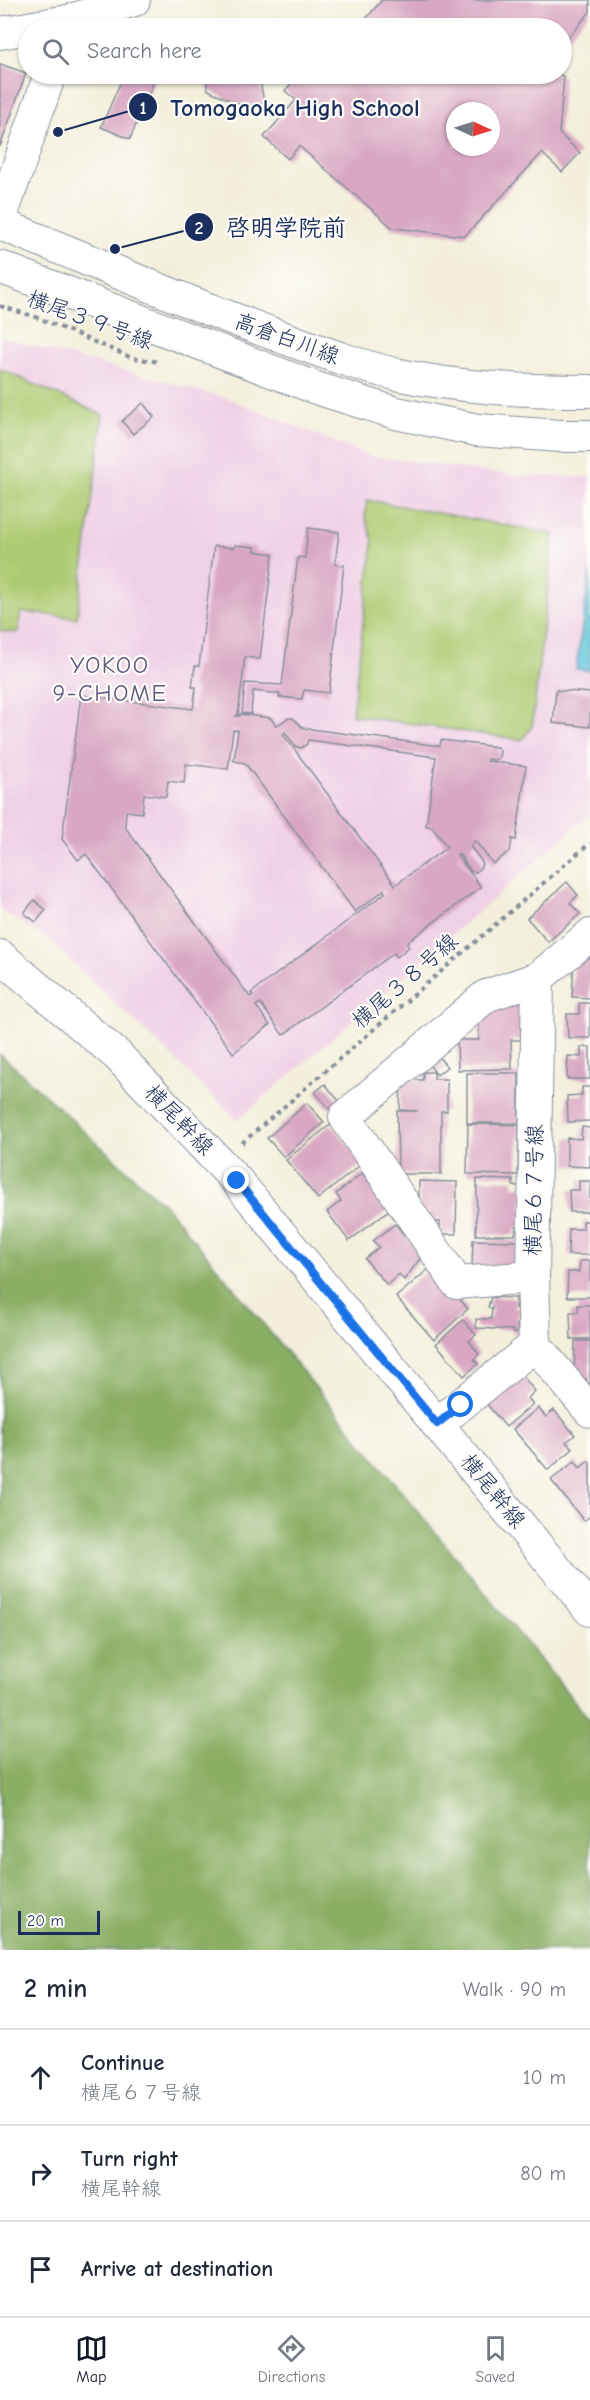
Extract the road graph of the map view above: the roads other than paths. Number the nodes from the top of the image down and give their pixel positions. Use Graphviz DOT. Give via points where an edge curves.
graph roads {
  1 [pos="134,0"];
  2 [pos="85,18"];
  3 [pos="18,31"];
  4 [pos="0,33"];
  5 [pos="47,84"];
  6 [pos="0,222"];
  7 [pos="0,267"];
  8 [pos="590,391"];
  9 [pos="590,435"];
  10 [pos="590,935"];
  11 [pos="0,956"];
  12 [pos="538,978"];
  13 [pos="533,1277"];
  14 [pos="535,1345"];
  15 [pos="590,1411"];
  16 [pos="437,1424"];
  17 [pos="590,1610"];
  1 -- 2 [label="street"];
  3 -- 4 [label="street"];
  5 -- 6 [label="street"];
  6 -- 8 [label="street, 高倉白川線" via="208,310 367,366 473,387"];
  7 -- 9 [label="street, 高倉白川線" via="316,388 396,413 477,430"];
  10 -- 12 [label="street"];
  11 -- 16 [label="street, 横尾幹線" via="117,1056 237,1181"];
  12 -- 13 [label="street, 横尾６７号線"];
  12 -- 13 [label="street" via="486,996 345,1117 457,1282"];
  13 -- 14 [label="street, 横尾６７号線"];
  14 -- 15 [label="street"];
  14 -- 16 [label="street"];
  16 -- 17 [label="street, 横尾幹線"];
}
